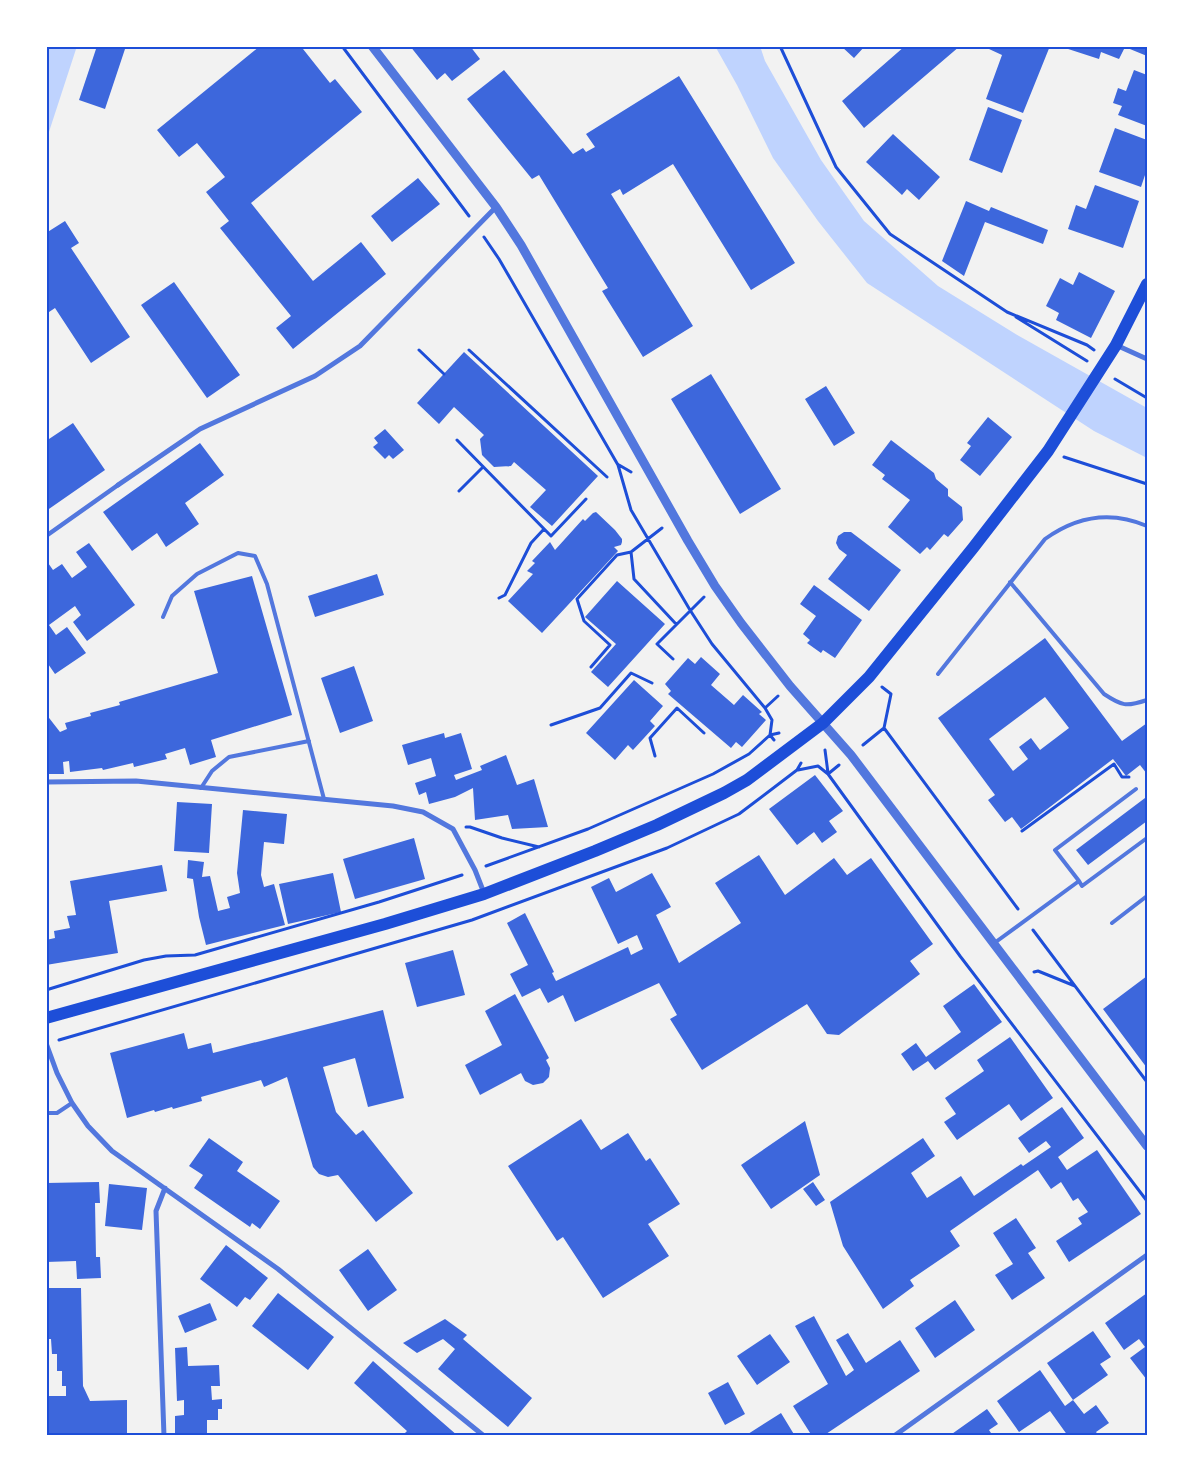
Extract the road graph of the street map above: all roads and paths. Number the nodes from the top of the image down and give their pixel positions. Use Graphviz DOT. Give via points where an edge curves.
graph roads {
  1 [pos="342,46"];
  2 [pos="372,46"];
  3 [pos="780,46"];
  4 [pos="496,207"];
  5 [pos="477,225"];
  6 [pos="1147,284"];
  7 [pos="1007,312"];
  8 [pos="1116,344"];
  9 [pos="419,350"];
  10 [pos="469,350"];
  11 [pos="1107,358"];
  12 [pos="1147,359"];
  13 [pos="1089,363"];
  14 [pos="444,374"];
  15 [pos="1114,378"];
  16 [pos="1147,398"];
  17 [pos="457,440"];
  18 [pos="1048,451"];
  19 [pos="483,466"];
  20 [pos="606,477"];
  21 [pos="1147,484"];
  22 [pos="118,485"];
  23 [pos="459,491"];
  24 [pos="586,499"];
  25 [pos="675,518"];
  26 [pos="1147,526"];
  27 [pos="544,529"];
  28 [pos="46,536"];
  29 [pos="649,538"];
  30 [pos="631,552"];
  31 [pos="1010,582"];
  32 [pos="716,586"];
  33 [pos="500,598"];
  34 [pos="690,610"];
  35 [pos="164,617"];
  36 [pos="676,624"];
  37 [pos="673,659"];
  38 [pos="591,667"];
  39 [pos="938,674"];
  40 [pos="652,683"];
  41 [pos="891,694"];
  42 [pos="1147,700"];
  43 [pos="823,723"];
  44 [pos="551,725"];
  45 [pos="704,733"];
  46 [pos="308,741"];
  47 [pos="655,756"];
  48 [pos="797,770"];
  49 [pos="1133,777"];
  50 [pos="46,782"];
  51 [pos="201,788"];
  52 [pos="1136,789"];
  53 [pos="324,799"];
  54 [pos="453,829"];
  55 [pos="1022,831"];
  56 [pos="1147,838"];
  57 [pos="540,847"];
  58 [pos="475,870"];
  59 [pos="1079,881"];
  60 [pos="484,894"];
  61 [pos="1147,896"];
  62 [pos="1026,920"];
  63 [pos="1112,923"];
  64 [pos="993,944"];
  65 [pos="1016,974"];
  66 [pos="1075,986"];
  67 [pos="46,990"];
  68 [pos="46,1018"];
  69 [pos="46,1043"];
  70 [pos="1147,1082"];
  71 [pos="72,1103"];
  72 [pos="46,1113"];
  73 [pos="1147,1146"];
  74 [pos="165,1188"];
  75 [pos="1147,1201"];
  76 [pos="1147,1255"];
  77 [pos="164,1436"];
  78 [pos="484,1436"];
  79 [pos="894,1436"];
  1 -- 5 [label="path"];
  2 -- 4 [label="street"];
  3 -- 7 [label="path" via="836,167 890,234"];
  4 -- 5 [label="street"];
  4 -- 25 [label="street" via="521,245"];
  5 -- 22 [label="street" via="360,346 314,376 200,429"];
  5 -- 29 [label="path" via="618,465 631,510"];
  6 -- 8 [label="main road"];
  7 -- 11 [label="path" via="1087,345"];
  7 -- 13 [label="path"];
  8 -- 11 [label="main road"];
  8 -- 12 [label="street"];
  9 -- 14 [label="path"];
  10 -- 20 [label="path"];
  11 -- 18 [label="main road"];
  15 -- 16 [label="path"];
  17 -- 19 [label="path"];
  18 -- 21 [label="path"];
  18 -- 43 [label="main road" via="869,677"];
  19 -- 23 [label="path"];
  19 -- 27 [label="path"];
  22 -- 28 [label="street"];
  24 -- 27 [label="path" via="551,536"];
  25 -- 29 [label="path"];
  25 -- 32 [label="street"];
  26 -- 31 [label="lane" via="1112,516 1060,528 1045,539"];
  27 -- 33 [label="path" via="531,543 505,595"];
  29 -- 30 [label="path"];
  29 -- 34 [label="path"];
  30 -- 36 [label="path" via="634,579"];
  30 -- 38 [label="path" via="616,555 577,599 584,621 610,645"];
  31 -- 39 [label="lane"];
  31 -- 42 [label="lane" via="1104,694 1118,703 1132,706"];
  32 -- 34 [label="path"];
  32 -- 43 [label="street" via="790,686"];
  34 -- 36 [label="path"];
  34 -- 57 [label="path" via="712,644 765,708 772,720 770,735 749,754 714,774"];
  35 -- 46 [label="lane" via="172,596 197,574 238,553 255,556 267,584"];
  36 -- 37 [label="path" via="657,644"];
  40 -- 44 [label="path" via="631,673 600,708"];
  41 -- 62 [label="path" via="884,728"];
  43 -- 60 [label="main road" via="747,780 724,793 634,835"];
  43 -- 64 [label="street" via="857,763"];
  45 -- 47 [label="path" via="677,708 650,738"];
  46 -- 51 [label="lane" via="229,757 212,771"];
  46 -- 53 [label="lane"];
  48 -- 75 [label="path" via="818,766 828,774 960,956"];
  49 -- 55 [label="path" via="1122,777 1114,764"];
  50 -- 51 [label="street" via="136,781"];
  51 -- 53 [label="street"];
  52 -- 59 [label="lane" via="1055,850"];
  53 -- 54 [label="street" via="423,812"];
  54 -- 57 [label="path" via="470,826"];
  54 -- 58 [label="street"];
  56 -- 59 [label="lane" via="1082,886"];
  57 -- 58 [label="path"];
  58 -- 60 [label="street"];
  58 -- 67 [label="path" via="379,902 195,955 144,960"];
  59 -- 62 [label="lane"];
  60 -- 68 [label="main road"];
  61 -- 63 [label="lane"];
  62 -- 64 [label="lane"];
  62 -- 66 [label="path"];
  64 -- 65 [label="street"];
  65 -- 66 [label="path" via="1038,971"];
  65 -- 73 [label="street"];
  66 -- 70 [label="path"];
  69 -- 71 [label="street" via="56,1073"];
  71 -- 72 [label="lane" via="57,1113"];
  71 -- 74 [label="street" via="112,1151"];
  74 -- 77 [label="street" via="156,1211"];
  74 -- 78 [label="street" via="278,1269"];
  76 -- 79 [label="street"];
}
